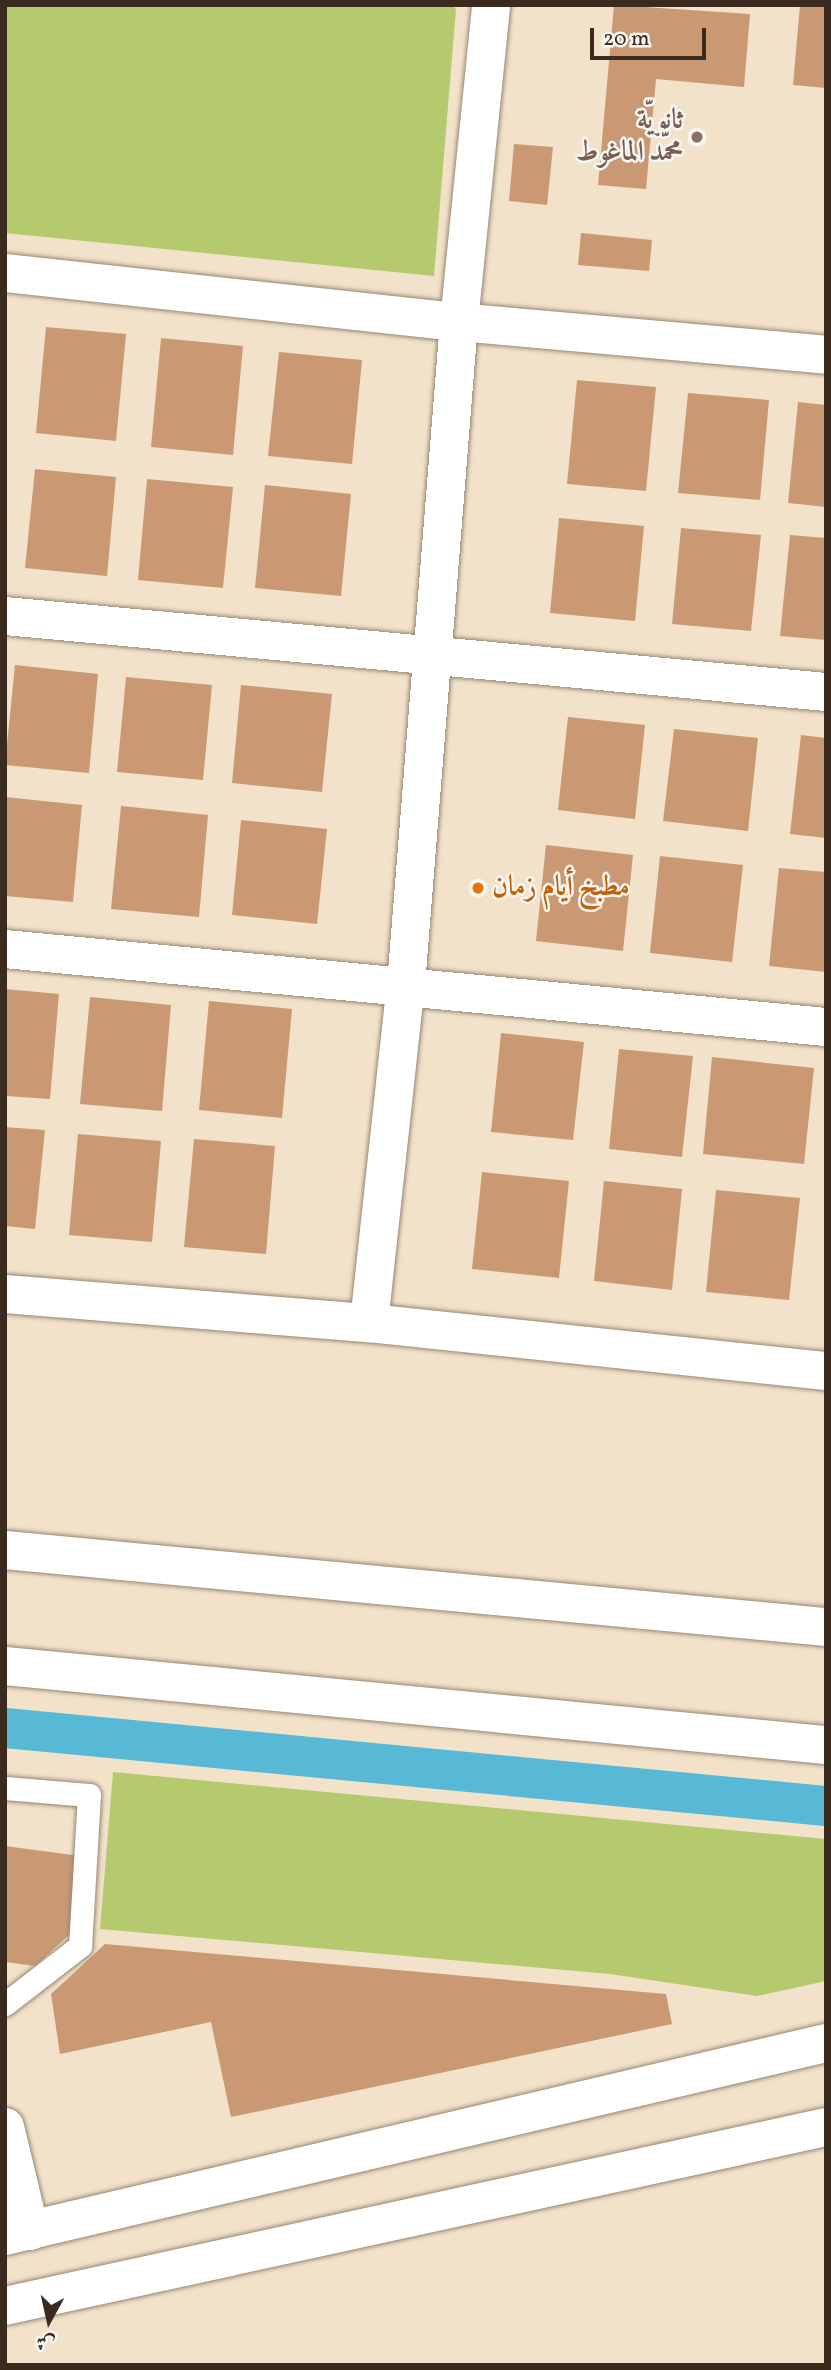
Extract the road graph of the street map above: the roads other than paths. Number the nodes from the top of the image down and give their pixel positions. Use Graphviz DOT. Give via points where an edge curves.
graph roads {
  1 [pos="491,5"];
  2 [pos="5,272"];
  3 [pos="459,322"];
  4 [pos="826,355"];
  5 [pos="5,616"];
  6 [pos="433,656"];
  7 [pos="826,692"];
  8 [pos="5,949"];
  9 [pos="406,985"];
  10 [pos="826,1027"];
  11 [pos="5,1294"];
  12 [pos="369,1323"];
  13 [pos="826,1371"];
  14 [pos="5,1550"];
  15 [pos="826,1627"];
  16 [pos="5,1666"];
  17 [pos="826,1745"];
  18 [pos="5,1788"];
  19 [pos="5,2004"];
  20 [pos="826,2043"];
  21 [pos="5,2127"];
  22 [pos="826,2127"];
  23 [pos="17,2233"];
  24 [pos="5,2306"];
  1 -- 3 [label="main road"];
  2 -- 3 [label="main road"];
  3 -- 4 [label="main road"];
  3 -- 6 [label="main road"];
  5 -- 6 [label="main road"];
  6 -- 7 [label="main road"];
  6 -- 9 [label="main road"];
  8 -- 9 [label="main road"];
  9 -- 10 [label="main road"];
  9 -- 12 [label="main road"];
  11 -- 12 [label="main road"];
  12 -- 13 [label="main road"];
  14 -- 15 [label="main road"];
  16 -- 17 [label="main road"];
  18 -- 19 [label="lane" via="89,1795 80,1946"];
  20 -- 23 [label="main road"];
  21 -- 23 [label="main road"];
  22 -- 24 [label="main road"];
}
